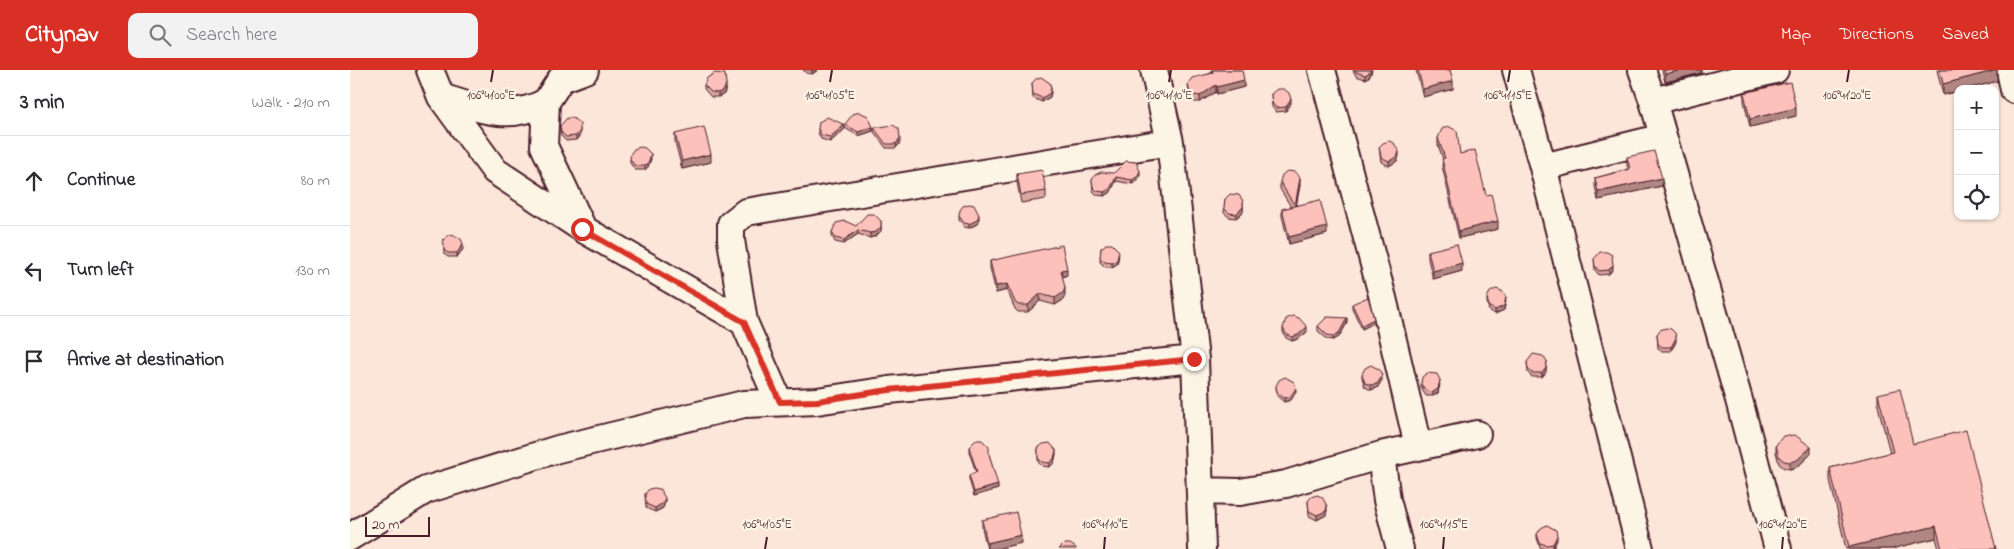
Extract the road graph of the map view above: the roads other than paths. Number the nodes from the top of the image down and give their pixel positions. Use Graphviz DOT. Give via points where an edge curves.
graph roads {
  1 [pos="430,70"];
  2 [pos="585,70"];
  3 [pos="1154,70"];
  4 [pos="1322,70"];
  5 [pos="1516,70"];
  6 [pos="1642,70"];
  7 [pos="1775,70"];
  8 [pos="2010,70"];
  9 [pos="2014,90"];
  10 [pos="441,97"];
  11 [pos="1654,101"];
  12 [pos="546,102"];
  13 [pos="1663,137"];
  14 [pos="1170,142"];
  15 [pos="1543,167"];
  16 [pos="582,229"];
  17 [pos="744,322"];
  18 [pos="1194,359"];
  19 [pos="780,402"];
  20 [pos="1477,434"];
  21 [pos="1418,446"];
  22 [pos="1381,455"];
  23 [pos="1200,490"];
  24 [pos="350,537"];
  25 [pos="1202,549"];
  26 [pos="1400,549"];
  27 [pos="1640,549"];
  28 [pos="1778,549"];
  1 -- 10 [label="street"];
  2 -- 12 [label="street" via="561,79"];
  3 -- 14 [label="street"];
  4 -- 21 [label="street"];
  5 -- 15 [label="street"];
  6 -- 11 [label="street"];
  7 -- 11 [label="street"];
  8 -- 9 [label="street"];
  10 -- 12 [label="street" via="478,109 511,114"];
  10 -- 16 [label="street" via="495,171"];
  11 -- 13 [label="street"];
  12 -- 16 [label="street" via="544,146"];
  13 -- 15 [label="street"];
  13 -- 28 [label="street"];
  14 -- 17 [label="street" via="746,212 731,224"];
  14 -- 18 [label="street"];
  15 -- 27 [label="street"];
  16 -- 17 [label="street"];
  17 -- 19 [label="street"];
  18 -- 19 [label="street" via="889,390 817,401"];
  18 -- 23 [label="street"];
  19 -- 24 [label="street" via="744,404 539,454 426,490"];
  20 -- 21 [label="street"];
  21 -- 22 [label="street"];
  22 -- 23 [label="street" via="1286,484 1240,492"];
  22 -- 26 [label="street" via="1387,500"];
  23 -- 25 [label="street"];
}
